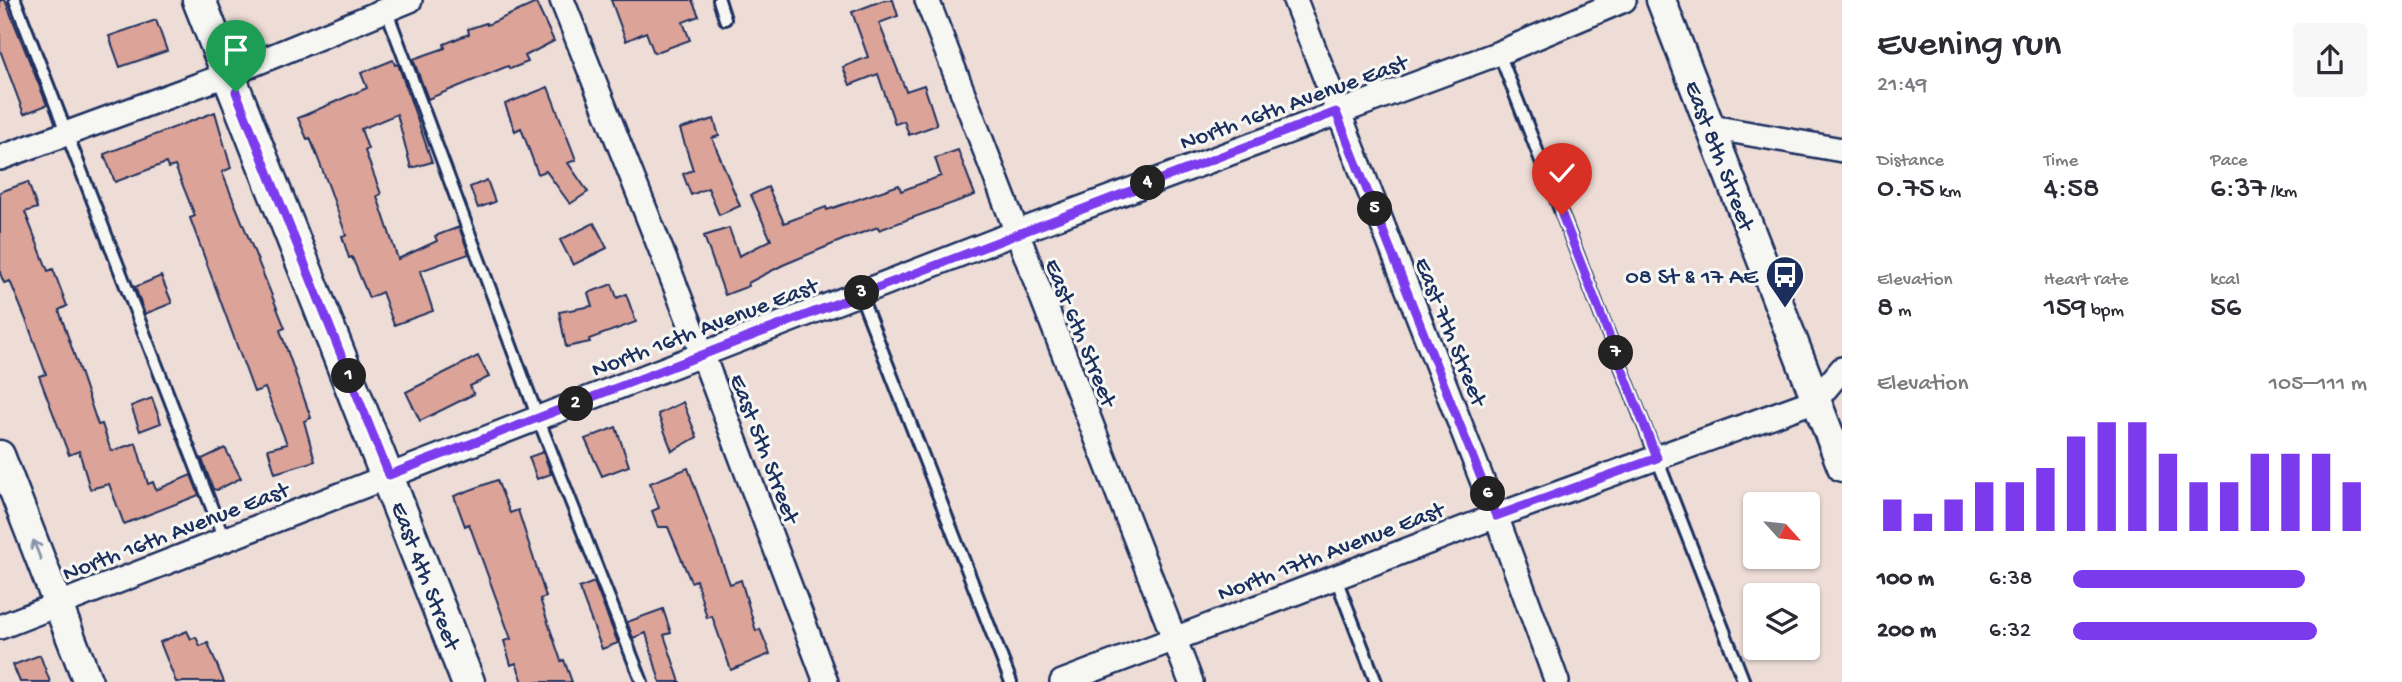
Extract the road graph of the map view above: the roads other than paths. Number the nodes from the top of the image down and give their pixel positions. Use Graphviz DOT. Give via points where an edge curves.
graph roads {
  1 [pos="15,0"];
  2 [pos="200,0"];
  3 [pos="410,0"];
  4 [pos="562,0"];
  5 [pos="719,0"];
  6 [pos="927,0"];
  7 [pos="1295,0"];
  8 [pos="1624,0"];
  9 [pos="1661,0"];
  10 [pos="384,5"];
  11 [pos="725,19"];
  12 [pos="1499,53"];
  13 [pos="229,74"];
  14 [pos="1336,112"];
  15 [pos="1710,127"];
  16 [pos="67,134"];
  17 [pos="1842,150"];
  18 [pos="0,158"];
  19 [pos="1014,233"];
  20 [pos="860,294"];
  21 [pos="703,356"];
  22 [pos="1842,369"];
  23 [pos="1816,400"];
  24 [pos="538,418"];
  25 [pos="0,455"];
  26 [pos="1657,458"];
  27 [pos="1842,467"];
  28 [pos="389,475"];
  29 [pos="1496,516"];
  30 [pos="224,540"];
  31 [pos="1335,576"];
  32 [pos="58,605"];
  33 [pos="0,627"];
  34 [pos="1175,636"];
  35 [pos="88,682"];
  36 [pos="468,682"];
  37 [pos="642,682"];
  38 [pos="826,682"];
  39 [pos="1011,682"];
  40 [pos="1062,682"];
  41 [pos="1191,682"];
  42 [pos="1376,682"];
  43 [pos="1557,682"];
  44 [pos="1744,682"];
  1 -- 16 [label="lane"];
  2 -- 13 [label="main road, East 4th Street"];
  3 -- 10 [label="street"];
  4 -- 21 [label="street, East 5th Street"];
  5 -- 11 [label="lane"];
  6 -- 19 [label="street, East 6th Street"];
  7 -- 14 [label="street, East 7th Street"];
  8 -- 12 [label="street, North 16th Avenue East"];
  9 -- 15 [label="street, East 8th Street"];
  10 -- 13 [label="street"];
  10 -- 24 [label="lane"];
  12 -- 14 [label="street, North 16th Avenue East"];
  12 -- 26 [label="lane"];
  13 -- 16 [label="street"];
  13 -- 28 [label="main road, East 4th Street"];
  14 -- 19 [label="street, North 16th Avenue East"];
  14 -- 29 [label="street, East 7th Street"];
  15 -- 17 [label="street"];
  15 -- 23 [label="street, East 8th Street"];
  16 -- 18 [label="street"];
  16 -- 30 [label="lane"];
  19 -- 20 [label="street, North 16th Avenue East"];
  19 -- 34 [label="street, East 6th Street"];
  20 -- 21 [label="street, North 16th Avenue East"];
  20 -- 39 [label="lane"];
  21 -- 24 [label="street, North 16th Avenue East"];
  21 -- 38 [label="street, East 5th Street"];
  22 -- 23 [label="street, North 17th Avenue East"];
  23 -- 26 [label="street, North 17th Avenue East"];
  23 -- 27 [label="street, East 8th Street"];
  24 -- 28 [label="street, North 16th Avenue East"];
  24 -- 37 [label="lane"];
  32 -- 25 [label="street, one-way"];
  26 -- 29 [label="street, North 17th Avenue East"];
  26 -- 44 [label="lane"];
  28 -- 30 [label="street, North 16th Avenue East"];
  28 -- 36 [label="main road, East 4th Street"];
  29 -- 31 [label="street, North 17th Avenue East"];
  29 -- 43 [label="street, East 7th Street"];
  30 -- 32 [label="street, North 16th Avenue East"];
  31 -- 34 [label="street, North 17th Avenue East"];
  31 -- 42 [label="lane"];
  32 -- 33 [label="street, North 16th Avenue East"];
  32 -- 35 [label="street"];
  34 -- 40 [label="street, North 17th Avenue East"];
  34 -- 41 [label="street, East 6th Street"];
}
